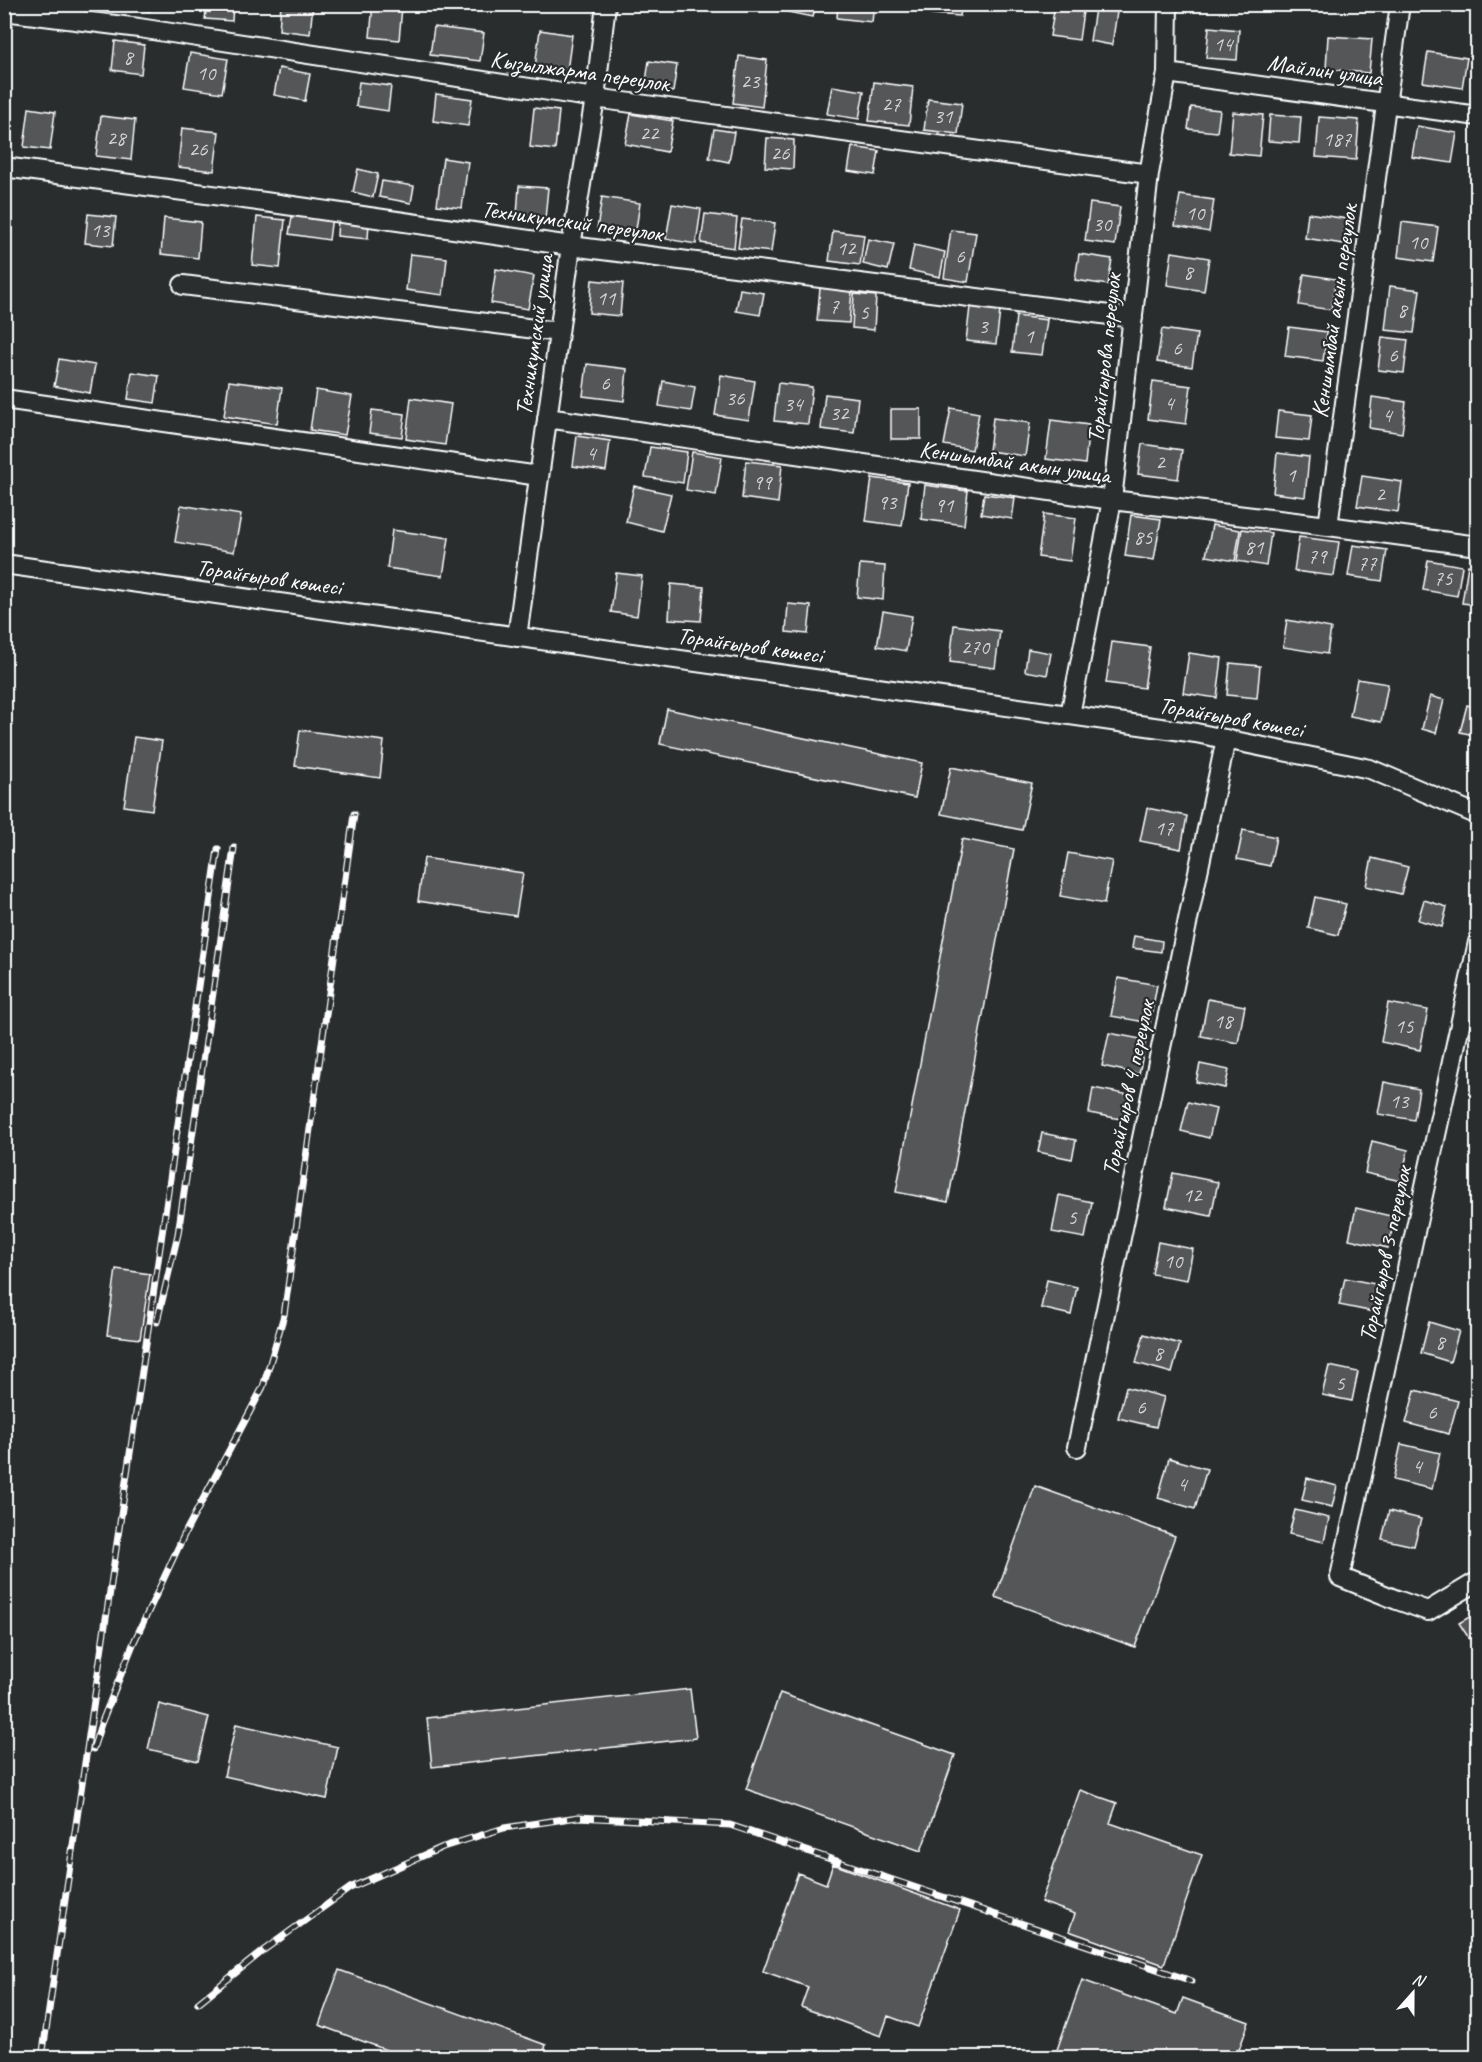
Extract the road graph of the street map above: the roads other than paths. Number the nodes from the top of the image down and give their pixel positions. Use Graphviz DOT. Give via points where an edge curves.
graph roads {
  1 [pos="606,4"];
  2 [pos="1168,4"];
  3 [pos="1400,4"];
  4 [pos="4,12"];
  5 [pos="1167,73"];
  6 [pos="595,98"];
  7 [pos="1387,103"];
  8 [pos="1478,116"];
  9 [pos="4,167"];
  10 [pos="1149,174"];
  11 [pos="571,246"];
  12 [pos="183,285"];
  13 [pos="1133,318"];
  14 [pos="559,332"];
  15 [pos="4,399"];
  16 [pos="547,418"];
  17 [pos="539,476"];
  18 [pos="1112,501"];
  19 [pos="1328,526"];
  20 [pos="1478,546"];
  21 [pos="4,564"];
  22 [pos="517,637"];
  23 [pos="1070,715"];
  24 [pos="1226,739"];
  25 [pos="1476,813"];
  26 [pos="1478,942"];
  27 [pos="1077,1447"];
  28 [pos="1478,1581"];
  1 -- 6 [label="street, Техникумский улица"];
  2 -- 5 [label="street, Торайгырова переулок"];
  3 -- 7 [label="street, Кеншымбай акын переулок"];
  4 -- 6 [label="street, Кызылжарма переулок" via="139,28"];
  5 -- 7 [label="street, Майлин улица"];
  5 -- 10 [label="street, Торайгырова переулок"];
  6 -- 10 [label="street, Кызылжарма переулок"];
  6 -- 11 [label="street, Техникумский улица"];
  7 -- 8 [label="street, Майлин улица"];
  7 -- 19 [label="street, Кеншымбай акын переулок"];
  9 -- 11 [label="street, Техникумский переулок"];
  10 -- 13 [label="street, Торайгырова переулок"];
  11 -- 13 [label="street, Техникумский переулок"];
  11 -- 14 [label="street, Техникумский улица"];
  12 -- 14 [label="street"];
  13 -- 18 [label="street, Торайгырова переулок"];
  14 -- 16 [label="street, Техникумский улица"];
  15 -- 17 [label="street"];
  16 -- 17 [label="street, Техникумский улица"];
  16 -- 18 [label="street, Кеншымбай акын улица"];
  17 -- 22 [label="street, Техникумский улица"];
  18 -- 19 [label="street, Кеншымбай акын улица"];
  18 -- 23 [label="street, Торайгырова переулок"];
  19 -- 20 [label="street, Кеншымбай акын улица"];
  21 -- 22 [label="street, Торайғыров көшесі"];
  22 -- 23 [label="street, Торайғыров көшесі"];
  23 -- 24 [label="street, Торайғыров көшесі"];
  24 -- 25 [label="street, Торайғыров көшесі" via="1370,769"];
  24 -- 27 [label="street, Торайгыров 4 переулок"];
  26 -- 28 [label="street, Торайгыров 3 переулок" via="1340,1577 1428,1611"];
}
